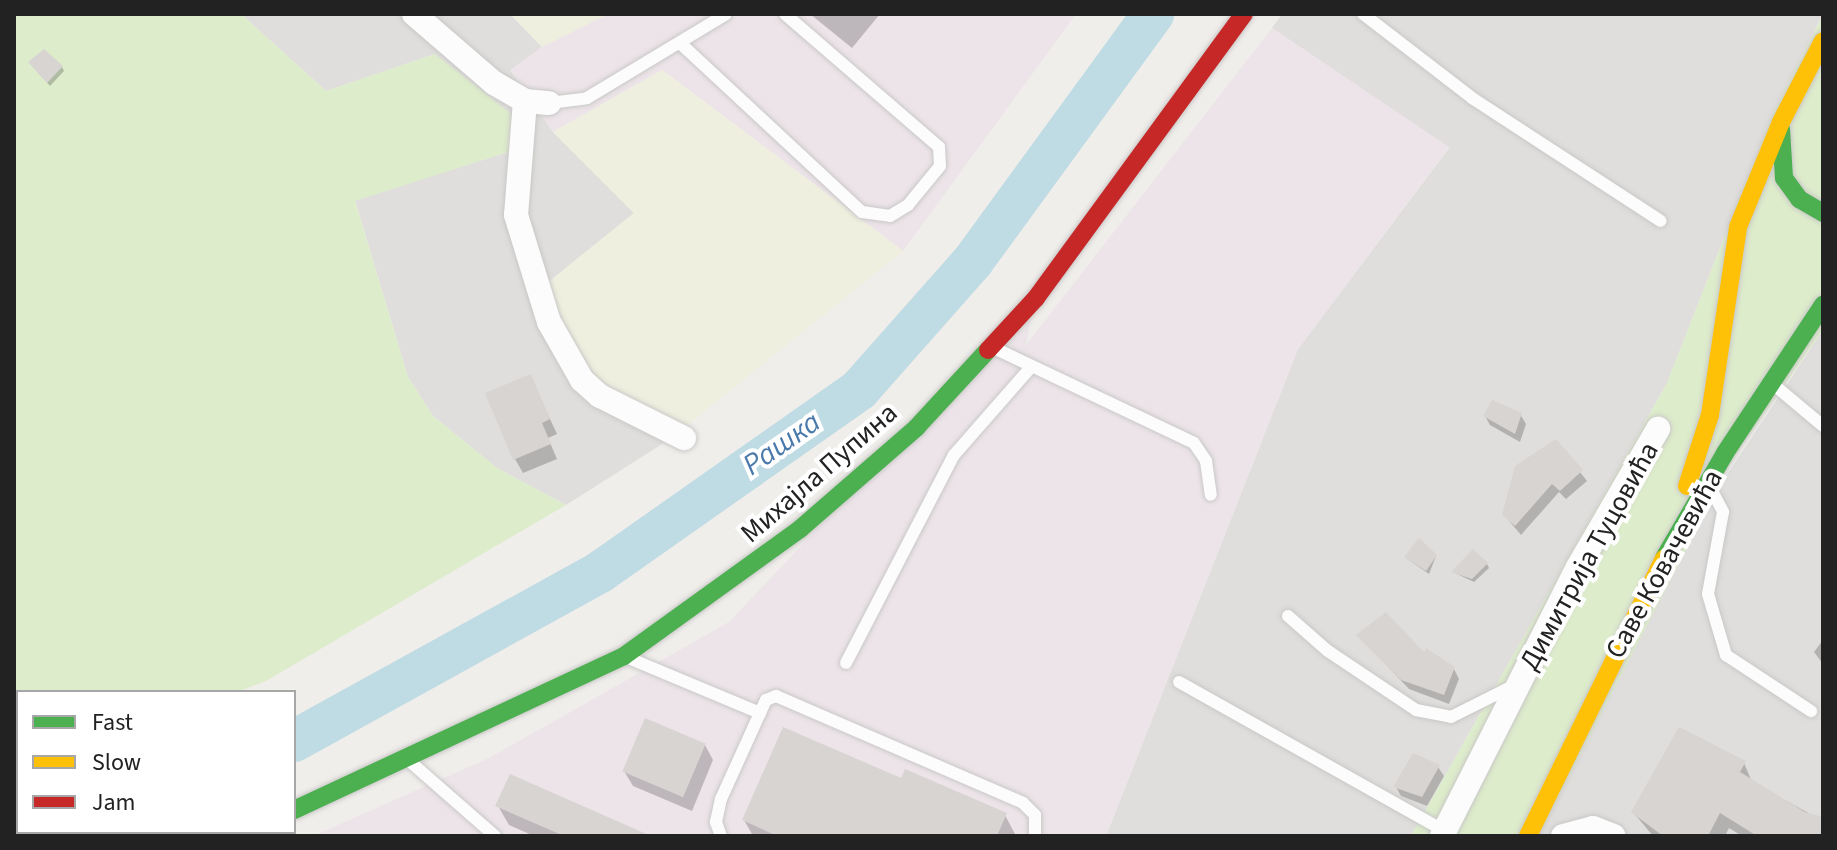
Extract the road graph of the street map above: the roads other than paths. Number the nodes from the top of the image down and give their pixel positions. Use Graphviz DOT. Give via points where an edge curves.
graph roads {
  1 [pos="414,14"];
  2 [pos="726,14"];
  3 [pos="785,14"];
  4 [pos="1244,14"];
  5 [pos="1363,14"];
  6 [pos="1823,41"];
  7 [pos="680,43"];
  8 [pos="537,102"];
  9 [pos="1781,122"];
  10 [pos="1823,213"];
  11 [pos="1661,221"];
  12 [pos="1823,305"];
  13 [pos="1823,318"];
  14 [pos="1797,345"];
  15 [pos="991,347"];
  16 [pos="1032,366"];
  17 [pos="1771,383"];
  18 [pos="1823,426"];
  19 [pos="1658,429"];
  20 [pos="684,438"];
  21 [pos="1708,483"];
  22 [pos="1211,495"];
  23 [pos="1660,565"];
  24 [pos="1288,616"];
  25 [pos="624,656"];
  26 [pos="846,663"];
  27 [pos="1179,682"];
  28 [pos="1520,683"];
  29 [pos="1811,711"];
  30 [pos="760,713"];
  31 [pos="406,758"];
  32 [pos="296,809"];
  33 [pos="1444,833"];
  34 [pos="495,836"];
  35 [pos="721,836"];
  36 [pos="1035,836"];
  37 [pos="1528,836"];
  38 [pos="1563,836"];
  39 [pos="1614,836"];
  1 -- 8 [label="street" via="494,83"];
  2 -- 7 [label="lane"];
  3 -- 7 [label="lane" via="939,147 940,166 908,205 890,216 862,212"];
  4 -- 15 [label="main road, Михајла Пупина" via="1036,298"];
  5 -- 11 [label="lane" via="1472,98"];
  6 -- 9 [label="main road"];
  7 -- 8 [label="lane" via="587,98"];
  8 -- 20 [label="street" via="516,215 549,322 582,380 600,396"];
  9 -- 10 [label="main road" via="1784,178 1799,199"];
  9 -- 23 [label="main road" via="1738,227 1710,415"];
  12 -- 14 [label="main road, Саве Ковачевића"];
  13 -- 14 [label="main road"];
  14 -- 17 [label="main road, Саве Ковачевића"];
  15 -- 16 [label="lane"];
  15 -- 25 [label="main road, Михајла Пупина" via="916,428 800,529"];
  16 -- 22 [label="lane" via="1194,443 1206,461"];
  16 -- 26 [label="lane" via="954,455"];
  17 -- 18 [label="lane"];
  17 -- 21 [label="main road, Саве Ковачевића"];
  19 -- 28 [label="street, Димитрија Туцовића" via="1578,567"];
  21 -- 23 [label="main road, Саве Ковачевића"];
  21 -- 29 [label="lane" via="1723,512 1708,594 1726,655"];
  23 -- 37 [label="main road, Саве Ковачевића"];
  24 -- 28 [label="lane, Димитрија Туцовића" via="1328,651 1416,710 1451,717"];
  25 -- 30 [label="lane"];
  25 -- 31 [label="main road, Михајла Пупина"];
  27 -- 33 [label="lane, Димитрија Туцовића"];
  28 -- 33 [label="street, Димитрија Туцовића"];
  30 -- 35 [label="lane" via="721,799 716,822"];
  30 -- 36 [label="lane" via="766,700 788,698 1023,803 1035,815"];
  31 -- 32 [label="main road, Михајла Пупина"];
  31 -- 34 [label="lane"];
  38 -- 39 [label="street" via="1593,828"];
}
